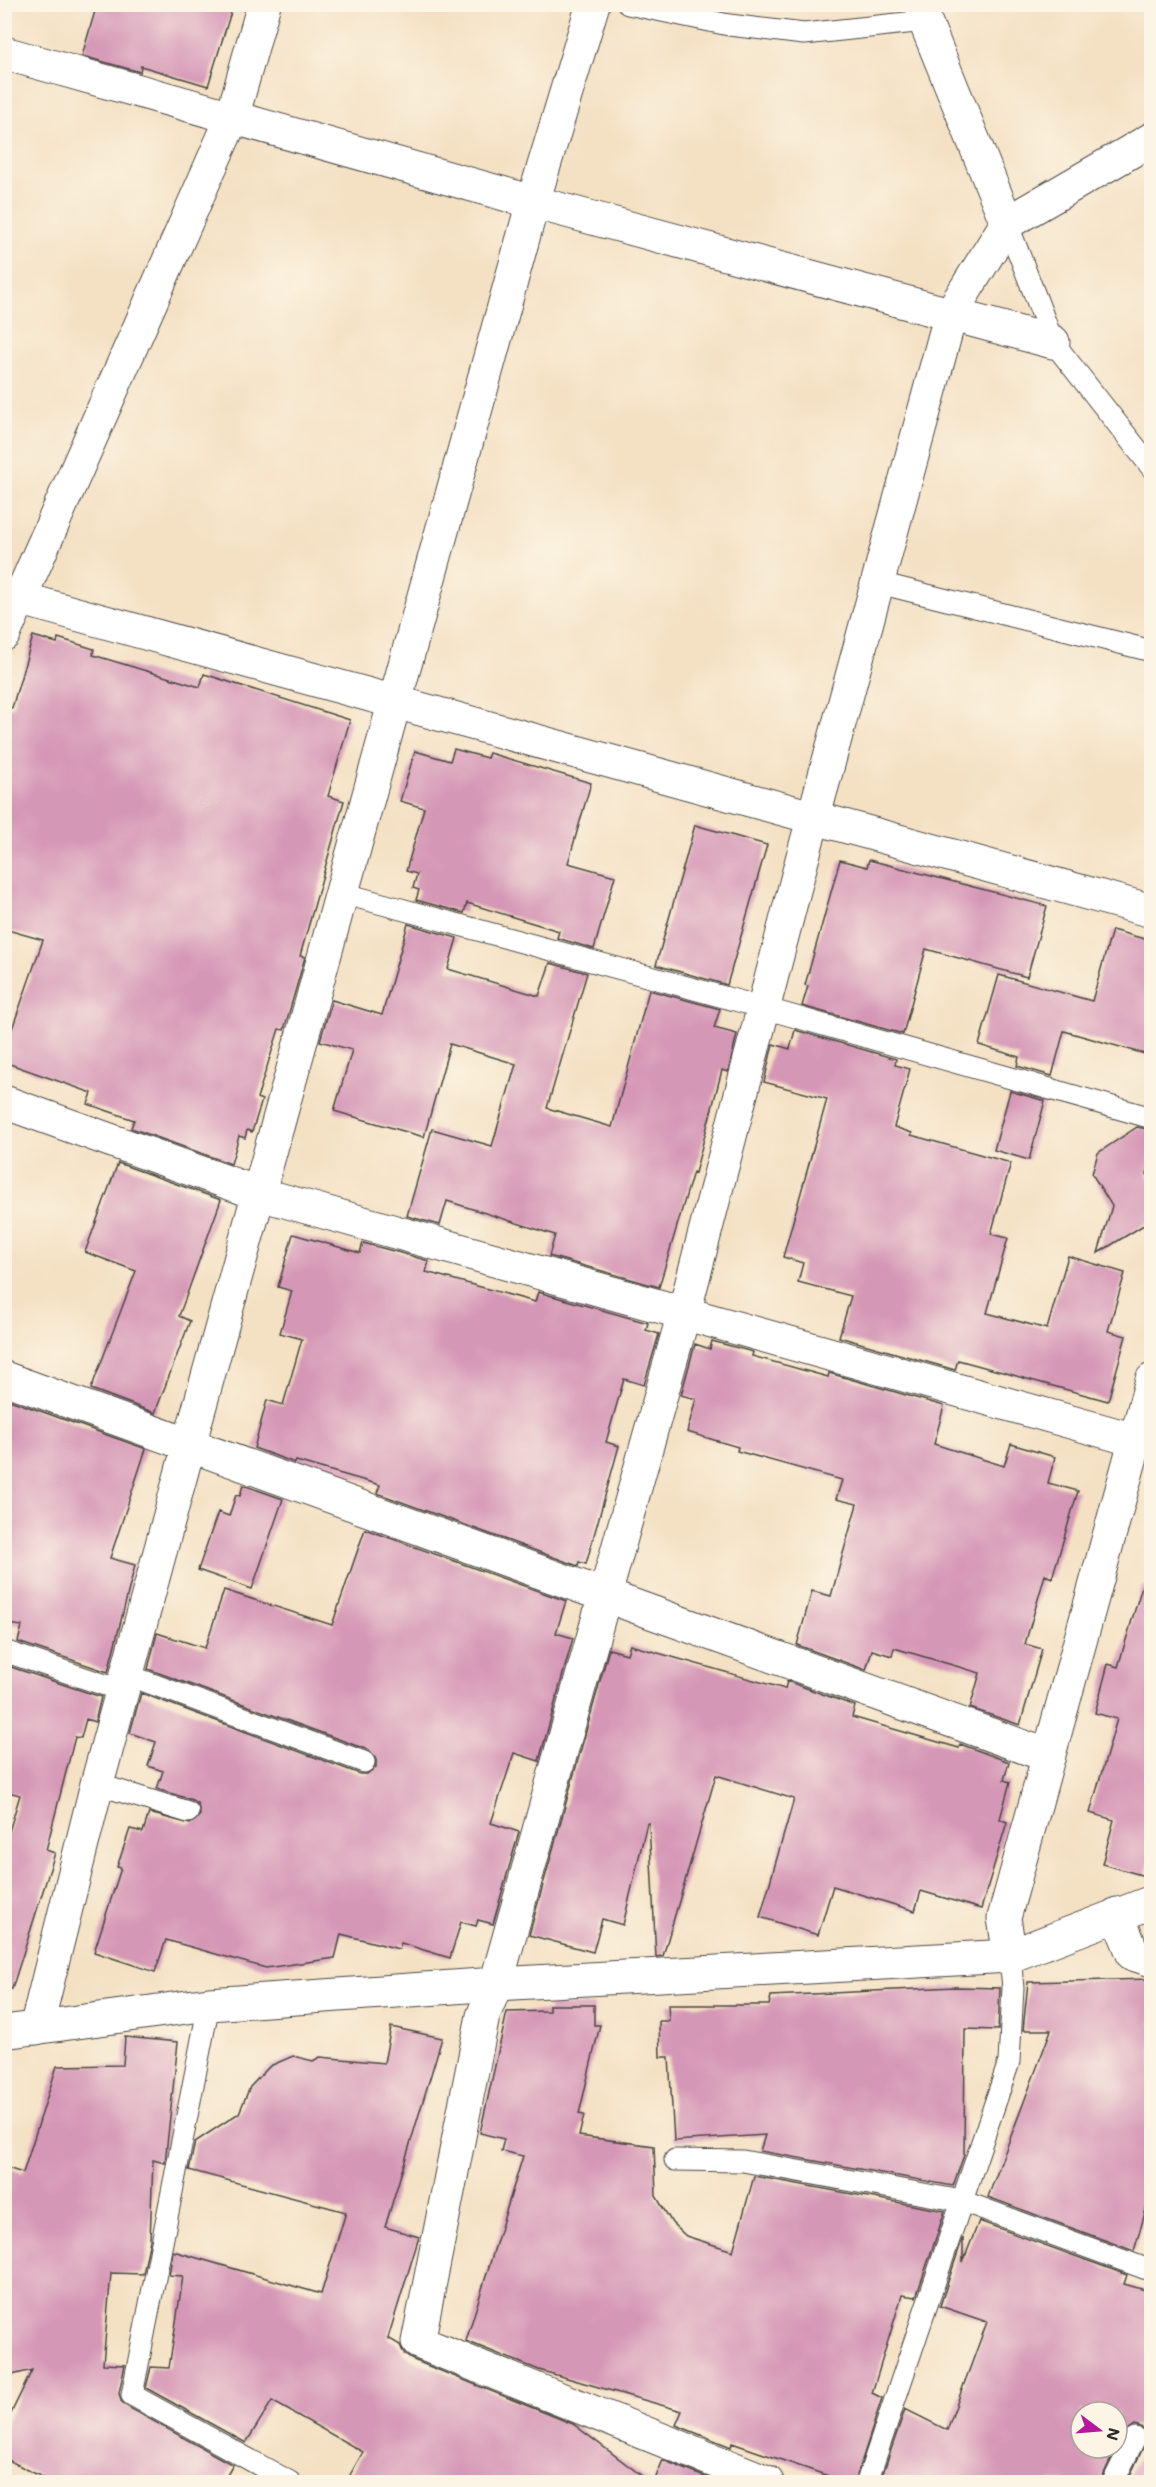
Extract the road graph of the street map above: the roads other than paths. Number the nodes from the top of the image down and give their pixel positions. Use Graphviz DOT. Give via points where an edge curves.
graph roads {
  1 [pos="264,4"];
  2 [pos="593,4"];
  3 [pos="628,4"];
  4 [pos="924,13"];
  5 [pos="4,53"];
  6 [pos="232,118"];
  7 [pos="1152,140"];
  8 [pos="533,202"];
  9 [pos="1006,223"];
  10 [pos="951,313"];
  11 [pos="1053,342"];
  12 [pos="1152,468"];
  13 [pos="879,583"];
  14 [pos="12,596"];
  15 [pos="4,634"];
  16 [pos="1152,651"];
  17 [pos="395,703"];
  18 [pos="814,817"];
  19 [pos="342,893"];
  20 [pos="1152,911"];
  21 [pos="764,1008"];
  22 [pos="4,1102"];
  23 [pos="1152,1118"];
  24 [pos="260,1194"];
  25 [pos="684,1312"];
  26 [pos="4,1378"];
  27 [pos="1152,1380"];
  28 [pos="1143,1442"];
  29 [pos="189,1445"];
  30 [pos="605,1596"];
  31 [pos="4,1651"];
  32 [pos="125,1683"];
  33 [pos="1048,1756"];
  34 [pos="364,1762"];
  35 [pos="97,1784"];
  36 [pos="188,1812"];
  37 [pos="1152,1902"];
  38 [pos="1117,1914"];
  39 [pos="1010,1956"];
  40 [pos="1152,1960"];
  41 [pos="496,1984"];
  42 [pos="209,2004"];
  43 [pos="20,2030"];
  44 [pos="675,2160"];
  45 [pos="962,2201"];
  46 [pos="1152,2271"];
  47 [pos="1135,2438"];
  48 [pos="290,2482"];
  49 [pos="767,2482"];
  50 [pos="867,2482"];
  51 [pos="1113,2482"];
  1 -- 6 [label="street"];
  2 -- 8 [label="street"];
  3 -- 4 [label="lane" via="729,25 804,34"];
  4 -- 9 [label="street"];
  5 -- 6 [label="street"];
  6 -- 8 [label="street"];
  6 -- 14 [label="street"];
  7 -- 9 [label="street"];
  8 -- 10 [label="street"];
  8 -- 17 [label="street"];
  9 -- 10 [label="street"];
  9 -- 11 [label="lane"];
  10 -- 11 [label="street"];
  10 -- 13 [label="street"];
  11 -- 12 [label="lane"];
  13 -- 16 [label="lane"];
  13 -- 18 [label="street"];
  14 -- 15 [label="street"];
  14 -- 17 [label="street"];
  17 -- 18 [label="street"];
  17 -- 19 [label="street"];
  18 -- 20 [label="street"];
  18 -- 21 [label="street"];
  19 -- 21 [label="lane"];
  19 -- 24 [label="street"];
  21 -- 23 [label="lane"];
  21 -- 25 [label="street"];
  22 -- 24 [label="street"];
  24 -- 25 [label="street"];
  24 -- 29 [label="street"];
  25 -- 28 [label="street"];
  25 -- 30 [label="street"];
  26 -- 29 [label="street"];
  27 -- 28 [label="street"];
  28 -- 33 [label="street"];
  29 -- 30 [label="street"];
  29 -- 32 [label="street"];
  30 -- 33 [label="street"];
  30 -- 41 [label="street"];
  31 -- 32 [label="lane"];
  32 -- 34 [label="lane"];
  32 -- 35 [label="street"];
  33 -- 39 [label="street" via="1004,1918"];
  35 -- 36 [label="lane"];
  35 -- 43 [label="street"];
  37 -- 38 [label="street"];
  38 -- 39 [label="street"];
  38 -- 40 [label="street" via="1133,1953"];
  39 -- 41 [label="street"];
  39 -- 45 [label="lane" via="1013,1988 1009,2062"];
  41 -- 42 [label="street"];
  41 -- 49 [label="street" via="483,2016 418,2342"];
  42 -- 43 [label="street"];
  42 -- 48 [label="lane" via="132,2395"];
  44 -- 45 [label="lane" via="743,2161"];
  45 -- 46 [label="lane"];
  45 -- 50 [label="lane"];
  47 -- 51 [label="lane"];
}
